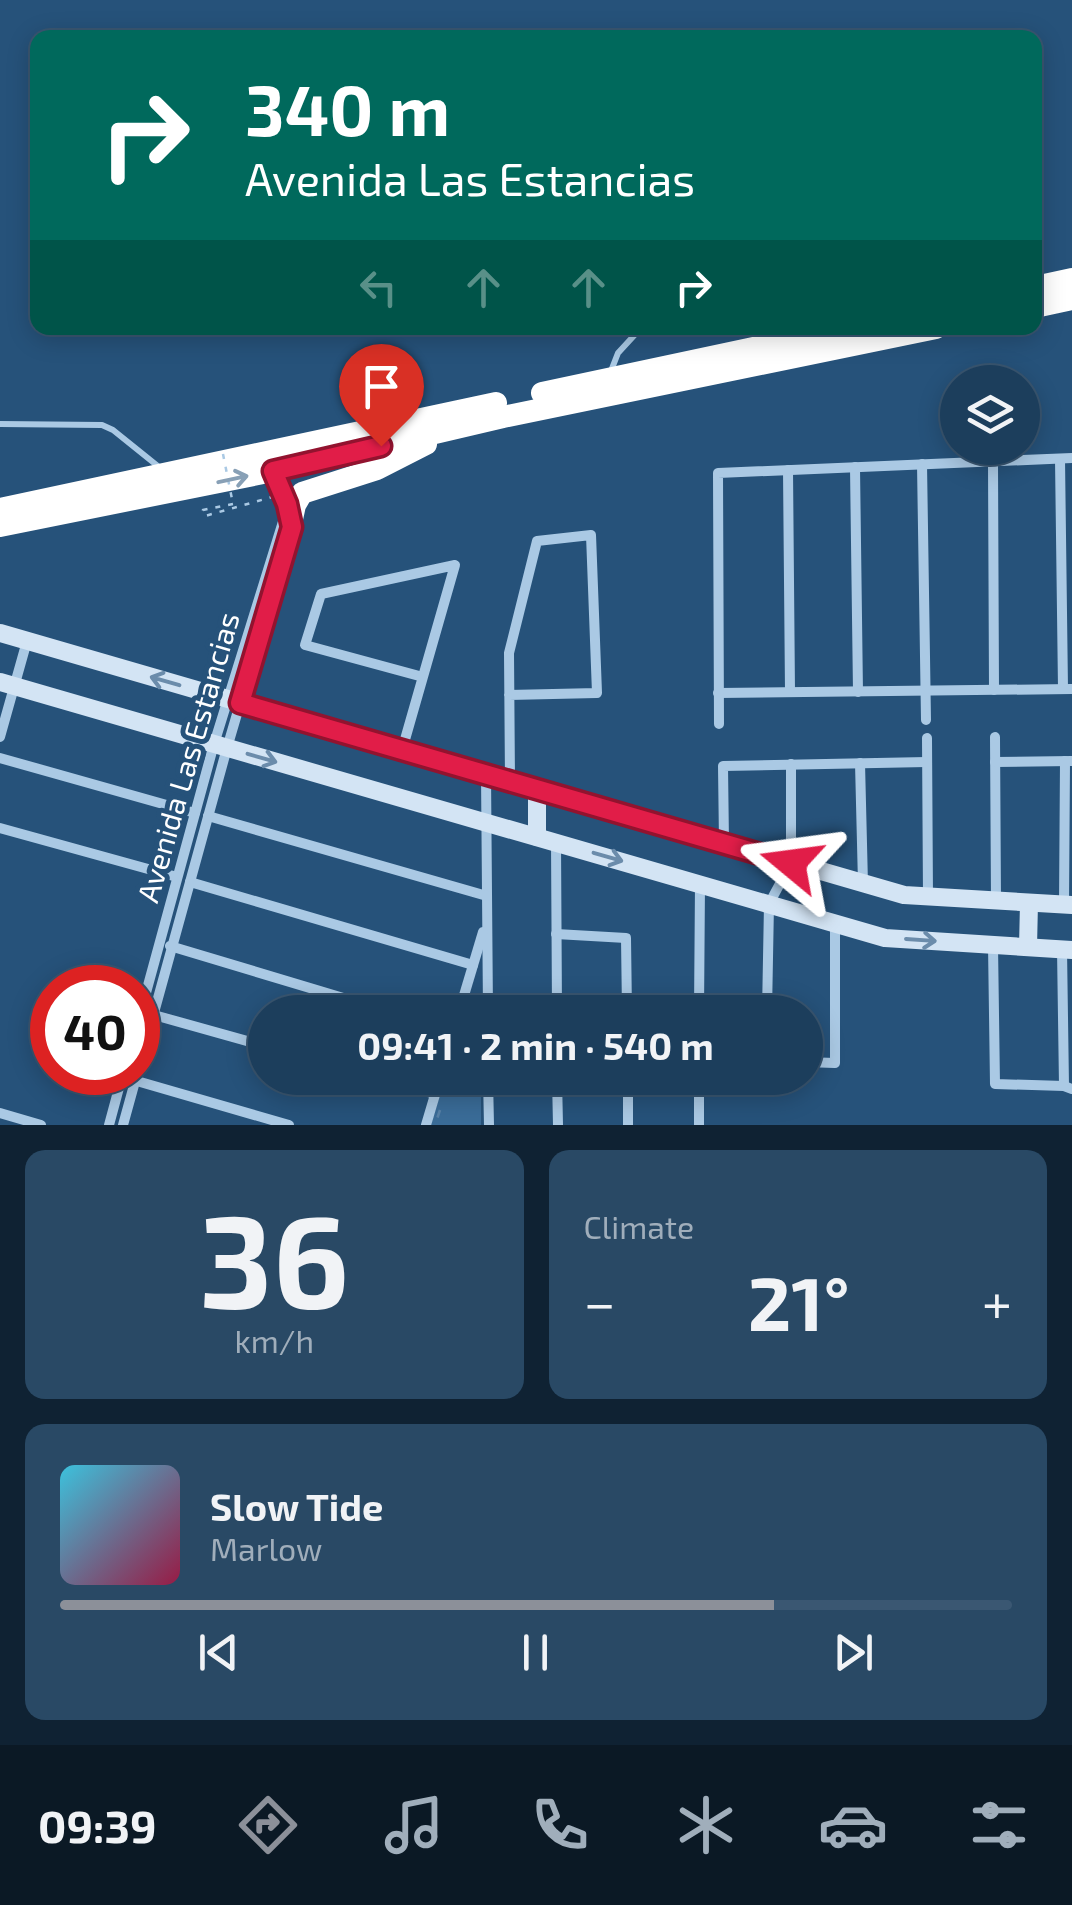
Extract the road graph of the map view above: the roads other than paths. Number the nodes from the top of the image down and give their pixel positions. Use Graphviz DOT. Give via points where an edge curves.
graph roads {
  1 [pos="1072,279"];
  2 [pos="1042,285"];
  3 [pos="1072,300"];
  4 [pos="1042,306"];
  5 [pos="635,335"];
  6 [pos="814,335"];
  7 [pos="902,335"];
  8 [pos="608,379"];
  9 [pos="0,424"];
  10 [pos="459,427"];
  11 [pos="1066,458"];
  12 [pos="1040,459"];
  13 [pos="922,464"];
  14 [pos="940,464"];
  15 [pos="994,465"];
  16 [pos="1072,466"];
  17 [pos="855,467"];
  18 [pos="788,470"];
  19 [pos="273,471"];
  20 [pos="168,475"];
  21 [pos="0,510"];
  22 [pos="290,513"];
  23 [pos="0,526"];
  24 [pos="0,633"];
  25 [pos="27,641"];
  26 [pos="423,676"];
  27 [pos="7,684"];
  28 [pos="1067,689"];
  29 [pos="994,690"];
  30 [pos="926,691"];
  31 [pos="790,692"];
  32 [pos="858,692"];
  33 [pos="718,693"];
  34 [pos="509,695"];
  35 [pos="234,701"];
  36 [pos="926,720"];
  37 [pos="719,724"];
  38 [pos="0,737"];
  39 [pos="995,737"];
  40 [pos="927,738"];
  41 [pos="220,746"];
  42 [pos="402,750"];
  43 [pos="0,758"];
  44 [pos="1068,761"];
  45 [pos="927,762"];
  46 [pos="995,762"];
  47 [pos="860,763"];
  48 [pos="792,764"];
  49 [pos="486,774"];
  50 [pos="510,781"];
  51 [pos="537,789"];
  52 [pos="195,812"];
  53 [pos="208,816"];
  54 [pos="486,822"];
  55 [pos="0,828"];
  56 [pos="546,840"];
  57 [pos="724,843"];
  58 [pos="791,863"];
  59 [pos="178,877"];
  60 [pos="190,882"];
  61 [pos="700,884"];
  62 [pos="863,884"];
  63 [pos="487,896"];
  64 [pos="928,897"];
  65 [pos="996,901"];
  66 [pos="1029,903"];
  67 [pos="769,904"];
  68 [pos="1068,905"];
  69 [pos="487,918"];
  70 [pos="834,923"];
  71 [pos="556,934"];
  72 [pos="160,942"];
  73 [pos="993,945"];
  74 [pos="172,946"];
  75 [pos="1028,947"];
  76 [pos="1067,950"];
  77 [pos="154,965"];
  78 [pos="473,965"];
  79 [pos="160,992"];
  80 [pos="334,995"];
  81 [pos="464,995"];
  82 [pos="488,995"];
  83 [pos="557,995"];
  84 [pos="627,995"];
  85 [pos="699,995"];
  86 [pos="767,995"];
  87 [pos="160,1017"];
  88 [pos="248,1041"];
  89 [pos="823,1063"];
  90 [pos="160,1087"];
  91 [pos="1068,1088"];
  92 [pos="118,1095"];
  93 [pos="132,1095"];
  94 [pos="435,1095"];
  95 [pos="488,1095"];
  96 [pos="557,1095"];
  97 [pos="628,1095"];
  98 [pos="699,1095"];
  99 [pos="0,1114"];
  100 [pos="41,1125"];
  101 [pos="110,1125"];
  102 [pos="123,1125"];
  103 [pos="289,1125"];
  104 [pos="426,1125"];
  105 [pos="489,1125"];
  106 [pos="558,1125"];
  107 [pos="628,1125"];
  108 [pos="699,1125"];
  1 -- 2 [label="highway"];
  3 -- 4 [label="highway"];
  5 -- 8 [label="lane"];
  6 -- 8 [label="highway"];
  7 -- 10 [label="highway"];
  8 -- 20 [label="highway"];
  9 -- 20 [label="lane" via="102,425"];
  10 -- 19 [label="highway"];
  10 -- 22 [label="highway" via="378,469 302,493"];
  11 -- 12 [label="street"];
  11 -- 16 [label="street"];
  11 -- 28 [label="street"];
  13 -- 14 [label="street"];
  13 -- 17 [label="street"];
  13 -- 30 [label="street"];
  15 -- 29 [label="street"];
  17 -- 18 [label="street"];
  17 -- 32 [label="street"];
  18 -- 31 [label="street"];
  18 -- 33 [label="street" via="718,473"];
  19 -- 22 [label="street"];
  23 -- 19 [label="highway, one-way"];
  20 -- 21 [label="highway"];
  22 -- 35 [label="street, Avenida Las Estancias"];
  24 -- 25 [label="street"];
  25 -- 27 [label="street"];
  35 -- 25 [label="street, one-way"];
  26 -- 26 [label="street" via="455,565 320,594 305,645"];
  26 -- 42 [label="street"];
  27 -- 38 [label="street"];
  27 -- 41 [label="street"];
  28 -- 29 [label="street"];
  29 -- 30 [label="street"];
  30 -- 32 [label="street"];
  30 -- 36 [label="street"];
  31 -- 32 [label="street"];
  31 -- 33 [label="street"];
  33 -- 37 [label="street"];
  34 -- 34 [label="street" via="509,652 538,541 591,535 597,693"];
  34 -- 50 [label="street"];
  35 -- 41 [label="street, Avenida Las Estancias"];
  35 -- 42 [label="street"];
  39 -- 46 [label="street"];
  40 -- 45 [label="street"];
  41 -- 52 [label="street, Avenida Las Estancias"];
  41 -- 53 [label="street, Avenida Las Estancias"];
  41 -- 54 [label="street, one-way"];
  42 -- 49 [label="street"];
  43 -- 52 [label="street"];
  44 -- 46 [label="street"];
  44 -- 68 [label="street"];
  45 -- 47 [label="street"];
  45 -- 64 [label="street"];
  46 -- 65 [label="street"];
  47 -- 48 [label="street"];
  47 -- 62 [label="street"];
  48 -- 57 [label="street" via="723,766"];
  48 -- 58 [label="street"];
  49 -- 50 [label="street"];
  49 -- 54 [label="street"];
  50 -- 51 [label="street"];
  51 -- 56 [label="street"];
  51 -- 57 [label="street"];
  52 -- 59 [label="street, Avenida Las Estancias"];
  53 -- 60 [label="street, Avenida Las Estancias"];
  53 -- 63 [label="street"];
  54 -- 56 [label="street"];
  54 -- 63 [label="street"];
  55 -- 59 [label="street"];
  56 -- 61 [label="street, one-way"];
  56 -- 71 [label="street"];
  57 -- 58 [label="street"];
  58 -- 62 [label="street"];
  58 -- 67 [label="street"];
  59 -- 72 [label="street, Avenida Las Estancias"];
  60 -- 74 [label="street, Avenida Las Estancias"];
  60 -- 78 [label="street"];
  61 -- 67 [label="street"];
  61 -- 85 [label="street"];
  62 -- 64 [label="street"];
  63 -- 69 [label="street"];
  64 -- 65 [label="street"];
  65 -- 66 [label="street"];
  66 -- 68 [label="street"];
  66 -- 75 [label="street"];
  67 -- 70 [label="street"];
  67 -- 86 [label="street"];
  69 -- 78 [label="street"];
  69 -- 82 [label="street"];
  70 -- 73 [label="street, one-way" via="885,938"];
  70 -- 89 [label="street" via="835,1064"];
  71 -- 83 [label="street"];
  71 -- 84 [label="street" via="626,938"];
  72 -- 74 [label="street"];
  72 -- 77 [label="street, Avenida Las Estancias"];
  73 -- 75 [label="street"];
  73 -- 91 [label="street" via="995,1084"];
  74 -- 79 [label="street, Avenida Las Estancias"];
  74 -- 80 [label="street"];
  75 -- 76 [label="street"];
  76 -- 91 [label="street"];
  78 -- 81 [label="street"];
  87 -- 88 [label="street"];
  90 -- 103 [label="street"];
  92 -- 101 [label="street"];
  93 -- 102 [label="street, Avenida Las Estancias"];
  94 -- 104 [label="street"];
  95 -- 105 [label="street"];
  96 -- 106 [label="street"];
  97 -- 107 [label="street"];
  98 -- 108 [label="street"];
  99 -- 100 [label="street"];
}
